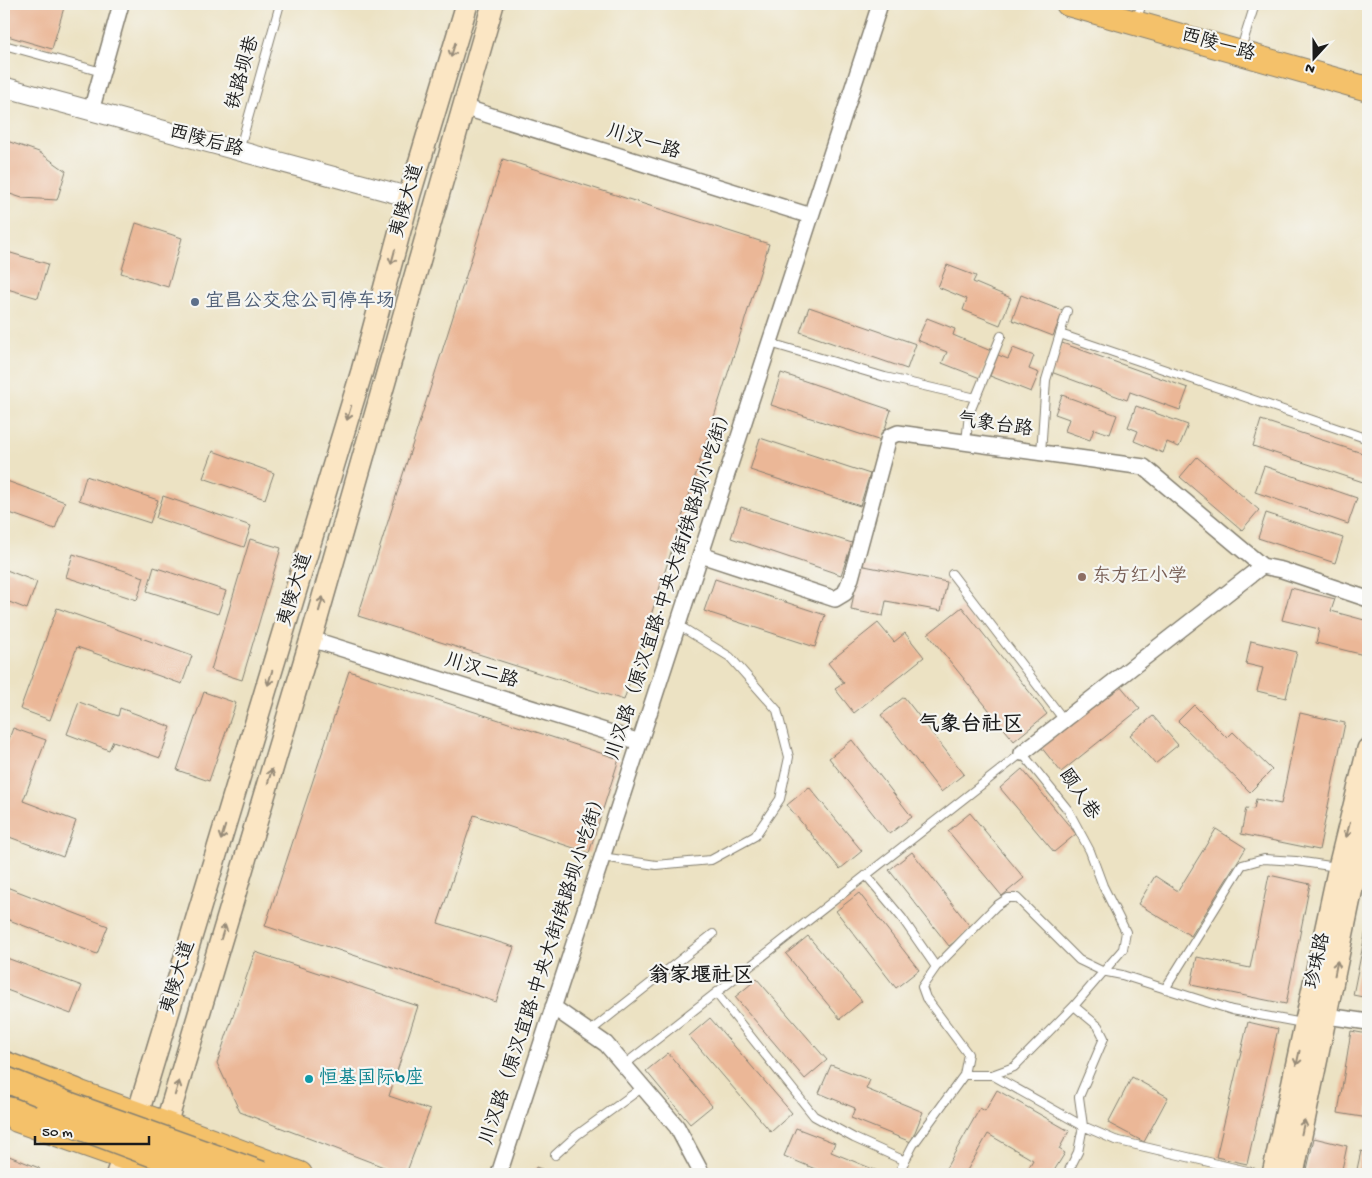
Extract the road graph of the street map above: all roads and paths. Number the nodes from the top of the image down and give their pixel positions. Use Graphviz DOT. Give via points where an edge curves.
graph roads {
  1 [pos="121,4"];
  2 [pos="280,4"];
  3 [pos="467,4"];
  4 [pos="493,4"];
  5 [pos="880,4"];
  6 [pos="1068,4"];
  7 [pos="1109,4"];
  8 [pos="1255,4"];
  9 [pos="1140,8"];
  10 [pos="1243,42"];
  11 [pos="4,45"];
  12 [pos="102,72"];
  13 [pos="1368,77"];
  14 [pos="4,87"];
  15 [pos="1368,89"];
  16 [pos="463,107"];
  17 [pos="91,111"];
  18 [pos="239,150"];
  19 [pos="408,196"];
  20 [pos="811,216"];
  21 [pos="1067,311"];
  22 [pos="1060,334"];
  23 [pos="1002,336"];
  24 [pos="770,343"];
  25 [pos="976,398"];
  26 [pos="1368,438"];
  27 [pos="966,442"];
  28 [pos="1041,453"];
  29 [pos="701,555"];
  30 [pos="1262,566"];
  31 [pos="952,574"];
  32 [pos="1368,598"];
  33 [pos="678,625"];
  34 [pos="311,639"];
  35 [pos="1064,720"];
  36 [pos="640,742"];
  37 [pos="1368,749"];
  38 [pos="1022,752"];
  39 [pos="1368,820"];
  40 [pos="602,857"];
  41 [pos="1352,869"];
  42 [pos="866,875"];
  43 [pos="713,934"];
  44 [pos="936,967"];
  45 [pos="1102,971"];
  46 [pos="1165,989"];
  47 [pos="716,993"];
  48 [pos="1074,1006"];
  49 [pos="553,1007"];
  50 [pos="1326,1016"];
  51 [pos="1368,1022"];
  52 [pos="1306,1023"];
  53 [pos="589,1032"];
  54 [pos="4,1057"];
  55 [pos="4,1064"];
  56 [pos="624,1065"];
  57 [pos="964,1075"];
  58 [pos="992,1075"];
  59 [pos="4,1079"];
  60 [pos="643,1088"];
  61 [pos="75,1091"];
  62 [pos="4,1098"];
  63 [pos="4,1109"];
  64 [pos="138,1113"];
  65 [pos="4,1115"];
  66 [pos="64,1121"];
  67 [pos="166,1124"];
  68 [pos="1083,1126"];
  69 [pos="555,1155"];
  70 [pos="905,1161"];
  71 [pos="120,1166"];
  72 [pos="157,1172"];
  73 [pos="206,1174"];
  74 [pos="261,1174"];
  75 [pos="300,1174"];
  76 [pos="499,1174"];
  77 [pos="702,1174"];
  78 [pos="898,1174"];
  79 [pos="1066,1174"];
  80 [pos="1260,1174"];
  81 [pos="1273,1174"];
  82 [pos="1293,1174"];
  1 -- 12 [label="street"];
  2 -- 18 [label="lane, 铁路坝巷"];
  3 -- 19 [label="main road, 夷陵大道, one-way"];
  4 -- 16 [label="main road, 夷陵大道"];
  5 -- 20 [label="street, 川汉路（原汉宜路·中央大街/铁路坝小吃街）"];
  6 -- 15 [label="main road, 西陵一路"];
  7 -- 9 [label="main road, 西陵一路"];
  8 -- 10 [label="lane"];
  9 -- 10 [label="main road, 西陵一路"];
  10 -- 13 [label="main road, 西陵一路"];
  11 -- 12 [label="lane"];
  12 -- 17 [label="street"];
  14 -- 17 [label="street, 西陵后路"];
  16 -- 20 [label="street, 川汉一路"];
  34 -- 16 [label="main road, 夷陵大道, one-way"];
  17 -- 18 [label="street, 西陵后路"];
  18 -- 19 [label="street, 西陵后路"];
  19 -- 64 [label="main road, 夷陵大道, one-way" via="362,371"];
  20 -- 24 [label="street, 川汉路（原汉宜路·中央大街/铁路坝小吃街）"];
  21 -- 22 [label="lane"];
  22 -- 26 [label="lane"];
  22 -- 28 [label="lane" via="1046,380"];
  23 -- 25 [label="lane"];
  24 -- 25 [label="lane" via="885,377"];
  24 -- 29 [label="street, 川汉路（原汉宜路·中央大街/铁路坝小吃街）"];
  25 -- 27 [label="lane" via="969,414"];
  27 -- 28 [label="street, 气象台路"];
  27 -- 29 [label="street, 气象台路" via="898,433 890,437 851,578 845,593 835,599"];
  28 -- 30 [label="street, 气象台路" via="1144,467"];
  29 -- 33 [label="street, 川汉路（原汉宜路·中央大街/铁路坝小吃街）"];
  30 -- 32 [label="street, 气象台路"];
  30 -- 35 [label="street"];
  31 -- 35 [label="lane"];
  33 -- 36 [label="street, 川汉路（原汉宜路·中央大街/铁路坝小吃街）"];
  33 -- 40 [label="lane" via="730,657 777,710 789,757 780,800 755,836 711,860 656,865"];
  34 -- 36 [label="street, 川汉二路"];
  67 -- 34 [label="main road, 夷陵大道, one-way"];
  35 -- 38 [label="street"];
  36 -- 40 [label="street, 川汉路（原汉宜路·中央大街/铁路坝小吃街）"];
  37 -- 41 [label="main road, 珍珠路, one-way"];
  38 -- 42 [label="lane"];
  38 -- 45 [label="lane, 颐人巷" via="1068,810 1090,850 1103,886 1126,932 1123,949"];
  39 -- 41 [label="main road, 珍珠路"];
  40 -- 49 [label="street, 川汉路（原汉宜路·中央大街/铁路坝小吃街）"];
  41 -- 46 [label="lane" via="1296,861 1264,860 1242,865"];
  50 -- 41 [label="main road, 珍珠路, one-way"];
  41 -- 52 [label="main road, 珍珠路"];
  42 -- 44 [label="lane" via="902,918"];
  42 -- 47 [label="lane"];
  43 -- 53 [label="lane"];
  44 -- 45 [label="lane" via="996,906 1008,898 1017,898 1079,960"];
  44 -- 57 [label="lane" via="922,987 926,998 968,1054"];
  45 -- 46 [label="lane"];
  45 -- 48 [label="lane, 颐人巷"];
  46 -- 52 [label="lane" via="1232,1010"];
  47 -- 56 [label="lane"];
  47 -- 70 [label="lane" via="814,1116"];
  48 -- 58 [label="lane, 颐人巷" via="1014,1066"];
  48 -- 68 [label="lane" via="1098,1026 1104,1038 1079,1097"];
  49 -- 53 [label="street"];
  49 -- 76 [label="street, 川汉路（原汉宜路·中央大街/铁路坝小吃街）"];
  50 -- 51 [label="street"];
  82 -- 50 [label="main road, 珍珠路, one-way"];
  52 -- 81 [label="main road, 珍珠路, one-way"];
  53 -- 56 [label="street" via="606,1044"];
  54 -- 61 [label="main road"];
  55 -- 61 [label="highway"];
  56 -- 60 [label="street"];
  57 -- 58 [label="lane, 颐人巷"];
  57 -- 70 [label="lane"];
  58 -- 68 [label="lane"];
  59 -- 74 [label="highway, bridge"];
  60 -- 69 [label="lane" via="576,1135"];
  60 -- 77 [label="street" via="677,1127"];
  61 -- 64 [label="main road"];
  62 -- 66 [label="highway, bridge"];
  63 -- 66 [label="highway, bridge"];
  64 -- 67 [label="main road"];
  64 -- 71 [label="main road, 夷陵大道"];
  65 -- 71 [label="main road"];
  66 -- 73 [label="highway, bridge"];
  67 -- 72 [label="main road, 夷陵大道"];
  67 -- 75 [label="main road"];
  68 -- 79 [label="lane" via="1078,1152"];
  68 -- 80 [label="lane" via="1115,1140"];
  70 -- 78 [label="lane"];
  71 -- 72 [label="main road"];
}
